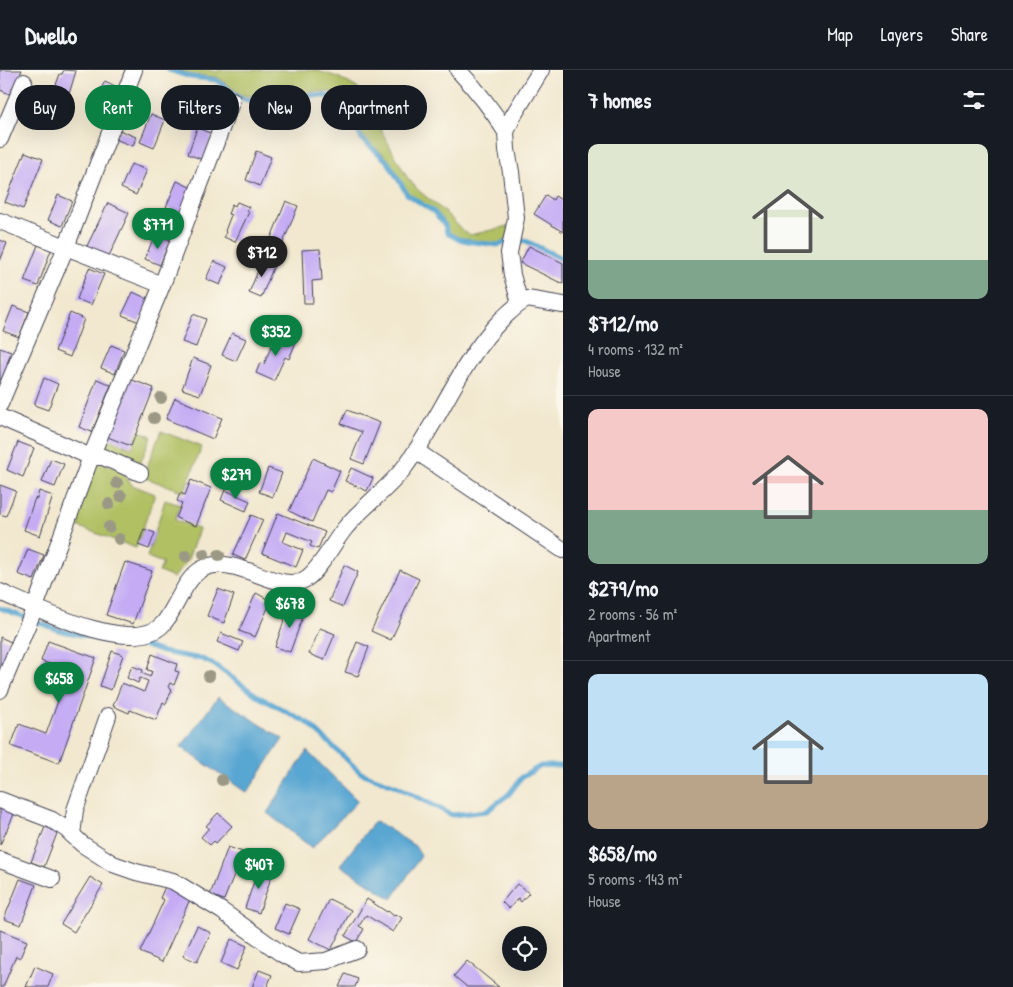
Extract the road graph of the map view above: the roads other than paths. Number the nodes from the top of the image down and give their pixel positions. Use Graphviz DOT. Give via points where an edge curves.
graph roads {
  1 [pos="134,70"];
  2 [pos="458,70"];
  3 [pos="541,70"];
  4 [pos="24,82"];
  5 [pos="221,130"];
  6 [pos="506,132"];
  7 [pos="0,140"];
  8 [pos="0,221"];
  9 [pos="66,247"];
  10 [pos="162,285"];
  11 [pos="520,303"];
  12 [pos="563,305"];
  13 [pos="0,404"];
  14 [pos="0,417"];
  15 [pos="416,451"];
  16 [pos="91,456"];
  17 [pos="140,473"];
  18 [pos="563,550"];
  19 [pos="0,592"];
  20 [pos="32,615"];
  21 [pos="0,690"];
  22 [pos="108,716"];
  23 [pos="0,800"];
  24 [pos="72,834"];
  25 [pos="0,860"];
  26 [pos="52,878"];
  27 [pos="357,949"];
  1 -- 9 [label="street"];
  2 -- 6 [label="street"];
  3 -- 6 [label="street"];
  4 -- 7 [label="street"];
  5 -- 10 [label="street"];
  6 -- 11 [label="street" via="516,218 509,252"];
  8 -- 9 [label="street"];
  9 -- 10 [label="street"];
  9 -- 13 [label="street"];
  10 -- 16 [label="street"];
  11 -- 12 [label="street" via="527,299"];
  11 -- 15 [label="street" via="493,329 468,362"];
  14 -- 16 [label="street"];
  15 -- 18 [label="street"];
  15 -- 20 [label="street" via="403,470 346,527 308,578 297,583 287,584 230,565 202,570 194,576 163,624 141,636 123,636"];
  16 -- 17 [label="street" via="104,457"];
  16 -- 20 [label="street"];
  19 -- 20 [label="street"];
  20 -- 21 [label="street"];
  22 -- 24 [label="street" via="75,810"];
  23 -- 24 [label="street" via="52,820"];
  24 -- 27 [label="street" via="114,864 173,881 299,963 326,961"];
  25 -- 26 [label="street"];
}
